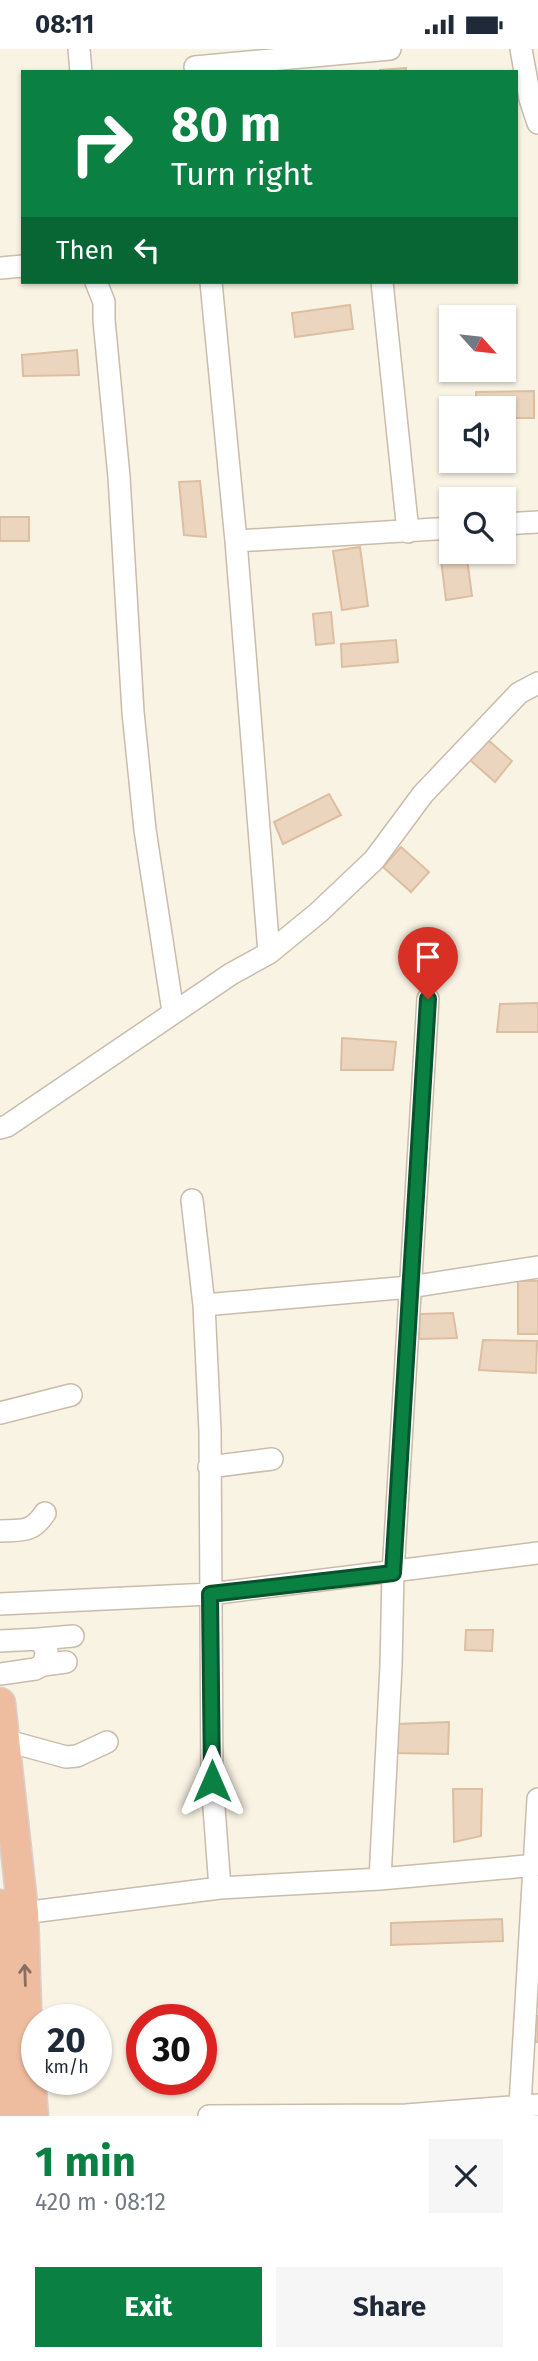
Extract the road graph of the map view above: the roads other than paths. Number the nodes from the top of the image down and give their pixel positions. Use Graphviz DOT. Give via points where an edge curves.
graph roads {
  1 [pos="79,49"];
  2 [pos="390,49"];
  3 [pos="520,49"];
  4 [pos="359,58"];
  5 [pos="195,63"];
  6 [pos="81,70"];
  7 [pos="538,123"];
  8 [pos="21,266"];
  9 [pos="0,268"];
  10 [pos="97,284"];
  11 [pos="211,284"];
  12 [pos="382,284"];
  13 [pos="538,522"];
  14 [pos="516,523"];
  15 [pos="439,529"];
  16 [pos="408,531"];
  17 [pos="236,541"];
  18 [pos="538,683"];
  19 [pos="269,953"];
  20 [pos="428,999"];
  21 [pos="173,1012"];
  22 [pos="0,1128"];
  23 [pos="192,1200"];
  24 [pos="538,1267"];
  25 [pos="410,1287"];
  26 [pos="204,1305"];
  27 [pos="71,1395"];
  28 [pos="0,1413"];
  29 [pos="272,1459"];
  30 [pos="209,1467"];
  31 [pos="45,1513"];
  32 [pos="0,1531"];
  33 [pos="538,1553"];
  34 [pos="393,1573"];
  35 [pos="210,1594"];
  36 [pos="0,1604"];
  37 [pos="73,1636"];
  38 [pos="35,1638"];
  39 [pos="0,1641"];
  40 [pos="66,1663"];
  41 [pos="39,1667"];
  42 [pos="0,1674"];
  43 [pos="0,1703"];
  44 [pos="4,1740"];
  45 [pos="107,1742"];
  46 [pos="538,1799"];
  47 [pos="536,1865"];
  48 [pos="380,1879"];
  49 [pos="220,1888"];
  50 [pos="12,1909"];
  51 [pos="7,2100"];
  52 [pos="529,2105"];
  53 [pos="406,2115"];
  54 [pos="33,2116"];
  55 [pos="209,2116"];
  1 -- 6 [label="street"];
  2 -- 4 [label="street"];
  3 -- 7 [label="street"];
  4 -- 5 [label="street"];
  8 -- 9 [label="street"];
  10 -- 21 [label="street" via="104,302 145,830"];
  11 -- 17 [label="street"];
  12 -- 16 [label="street"];
  13 -- 14 [label="street"];
  15 -- 16 [label="street"];
  16 -- 17 [label="street"];
  17 -- 19 [label="street"];
  18 -- 19 [label="street" via="519,693 423,794 374,860"];
  19 -- 21 [label="street"];
  20 -- 25 [label="street"];
  21 -- 22 [label="street"];
  23 -- 26 [label="street"];
  24 -- 25 [label="street"];
  25 -- 26 [label="street"];
  25 -- 34 [label="street"];
  26 -- 30 [label="street"];
  27 -- 28 [label="street"];
  29 -- 30 [label="street"];
  30 -- 35 [label="street"];
  31 -- 32 [label="street" via="30,1529"];
  33 -- 34 [label="street"];
  34 -- 35 [label="street"];
  34 -- 48 [label="street"];
  35 -- 36 [label="street"];
  35 -- 49 [label="street" via="212,1781"];
  37 -- 38 [label="street"];
  38 -- 39 [label="street"];
  38 -- 41 [label="street" via="47,1651"];
  40 -- 41 [label="street"];
  41 -- 42 [label="street"];
  43 -- 44 [label="highway"];
  44 -- 45 [label="street" via="66,1757"];
  44 -- 50 [label="highway"];
  46 -- 47 [label="street"];
  47 -- 48 [label="street"];
  47 -- 52 [label="street"];
  48 -- 49 [label="street"];
  49 -- 50 [label="street"];
  50 -- 51 [label="highway" via="5,2041"];
  54 -- 50 [label="highway, one-way"];
  52 -- 53 [label="street"];
  53 -- 55 [label="street"];
}
